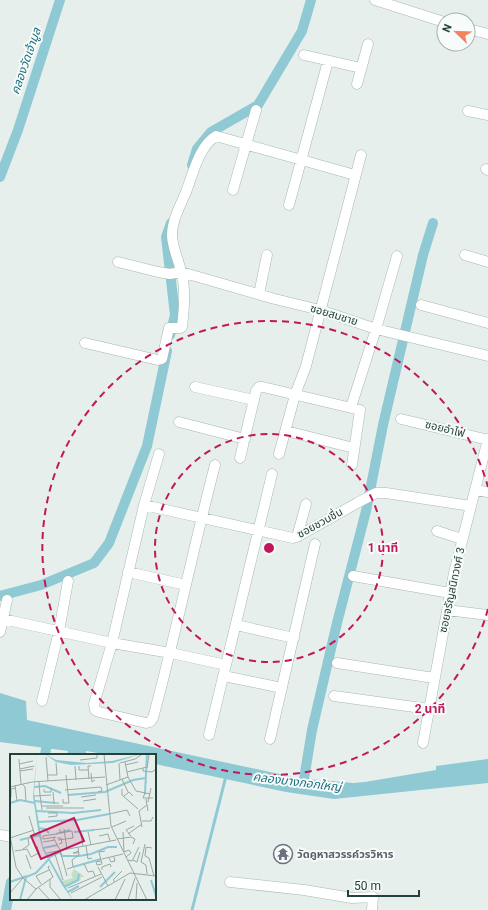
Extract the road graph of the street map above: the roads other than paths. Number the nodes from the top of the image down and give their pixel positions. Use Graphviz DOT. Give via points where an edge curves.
graph roads {
  1 [pos="376,0"];
  2 [pos="436,19"];
  3 [pos="476,31"];
  4 [pos="488,34"];
  5 [pos="368,44"];
  6 [pos="304,55"];
  7 [pos="328,61"];
  8 [pos="361,68"];
  9 [pos="357,84"];
  10 [pos="256,110"];
  11 [pos="468,111"];
  12 [pos="488,115"];
  13 [pos="247,144"];
  14 [pos="361,155"];
  15 [pos="301,160"];
  16 [pos="355,176"];
  17 [pos="233,190"];
  18 [pos="289,205"];
  19 [pos="267,255"];
  20 [pos="397,256"];
  21 [pos="465,256"];
  22 [pos="118,262"];
  23 [pos="488,262"];
  24 [pos="177,273"];
  25 [pos="259,294"];
  26 [pos="421,305"];
  27 [pos="320,310"];
  28 [pos="488,323"];
  29 [pos="376,329"];
  30 [pos="86,343"];
  31 [pos="488,356"];
  32 [pos="195,386"];
  33 [pos="295,395"];
  34 [pos="254,400"];
  35 [pos="351,407"];
  36 [pos="402,419"];
  37 [pos="179,422"];
  38 [pos="286,431"];
  39 [pos="245,439"];
  40 [pos="488,440"];
  41 [pos="354,448"];
  42 [pos="159,454"];
  43 [pos="279,454"];
  44 [pos="240,458"];
  45 [pos="215,465"];
  46 [pos="352,465"];
  47 [pos="272,474"];
  48 [pos="475,490"];
  49 [pos="488,492"];
  50 [pos="306,504"];
  51 [pos="144,505"];
  52 [pos="471,506"];
  53 [pos="201,518"];
  54 [pos="258,531"];
  55 [pos="437,531"];
  56 [pos="298,537"];
  57 [pos="462,539"];
  58 [pos="315,544"];
  59 [pos="128,572"];
  60 [pos="354,576"];
  61 [pos="68,581"];
  62 [pos="186,585"];
  63 [pos="450,593"];
  64 [pos="7,600"];
  65 [pos="447,610"];
  66 [pos="488,615"];
  67 [pos="3,619"];
  68 [pos="236,625"];
  69 [pos="58,631"];
  70 [pos="0,632"];
  71 [pos="294,638"];
  72 [pos="112,643"];
  73 [pos="171,653"];
  74 [pos="337,663"];
  75 [pos="225,671"];
  76 [pos="434,678"];
  77 [pos="282,688"];
  78 [pos="334,696"];
  79 [pos="42,701"];
  80 [pos="429,709"];
  81 [pos="209,735"];
  82 [pos="270,739"];
  83 [pos="423,742"];
  84 [pos="0,835"];
  85 [pos="10,838"];
  86 [pos="230,882"];
  87 [pos="372,910"];
  1 -- 2 [label="street"];
  3 -- 4 [label="street"];
  5 -- 8 [label="street"];
  6 -- 7 [label="street"];
  7 -- 8 [label="street"];
  7 -- 15 [label="street"];
  8 -- 9 [label="street"];
  10 -- 13 [label="street"];
  11 -- 12 [label="street"];
  13 -- 15 [label="street"];
  13 -- 17 [label="street"];
  13 -- 24 [label="street" via="216,136 207,144 195,165 174,222 172,234"];
  14 -- 16 [label="street"];
  15 -- 16 [label="street"];
  15 -- 18 [label="street"];
  16 -- 27 [label="street"];
  19 -- 25 [label="street"];
  20 -- 29 [label="street"];
  21 -- 23 [label="street"];
  22 -- 24 [label="street, ซอยสมชาย" via="158,272"];
  24 -- 25 [label="street, ซอยสมชาย"];
  24 -- 30 [label="street" via="183,287 182,327 170,328 162,358 158,360"];
  25 -- 27 [label="street, ซอยสมชาย"];
  26 -- 28 [label="street"];
  27 -- 29 [label="street, ซอยสมชาย"];
  27 -- 33 [label="street" via="306,366"];
  29 -- 31 [label="street, ซอยสมชาย"];
  29 -- 35 [label="street"];
  32 -- 34 [label="street"];
  33 -- 34 [label="street" via="259,387"];
  33 -- 35 [label="street"];
  33 -- 38 [label="street"];
  34 -- 39 [label="street"];
  35 -- 41 [label="street" via="360,410"];
  36 -- 40 [label="street, ซอยอำไฟ"];
  37 -- 39 [label="street"];
  38 -- 41 [label="street"];
  38 -- 43 [label="street"];
  39 -- 44 [label="street"];
  40 -- 48 [label="street, ซอยจรัญสนิทวงศ์ 3"];
  41 -- 46 [label="street"];
  42 -- 51 [label="street"];
  45 -- 53 [label="street"];
  47 -- 54 [label="street"];
  48 -- 49 [label="street"];
  48 -- 52 [label="street, ซอยจรัญสนิทวงศ์ 3"];
  50 -- 56 [label="street"];
  51 -- 53 [label="street, ซอยชวนชื่น"];
  51 -- 59 [label="street"];
  52 -- 56 [label="street, ซอยชวนชื่น" via="386,493 376,494"];
  52 -- 57 [label="street, ซอยจรัญสนิทวงศ์ 3"];
  53 -- 54 [label="street, ซอยชวนชื่น"];
  53 -- 62 [label="street"];
  54 -- 56 [label="street, ซอยชวนชื่น" via="287,538"];
  54 -- 68 [label="street"];
  55 -- 57 [label="street"];
  57 -- 63 [label="street, ซอยจรัญสนิทวงศ์ 3"];
  58 -- 71 [label="street"];
  59 -- 62 [label="street"];
  59 -- 72 [label="street"];
  60 -- 63 [label="street"];
  61 -- 69 [label="street"];
  62 -- 73 [label="street"];
  63 -- 65 [label="street, ซอยจรัญสนิทวงศ์ 3"];
  64 -- 67 [label="street"];
  65 -- 66 [label="street"];
  65 -- 76 [label="street, ซอยจรัญสนิทวงศ์ 3"];
  67 -- 69 [label="street"];
  67 -- 70 [label="street"];
  68 -- 71 [label="street"];
  68 -- 75 [label="street"];
  69 -- 72 [label="street"];
  69 -- 79 [label="street"];
  71 -- 77 [label="street"];
  72 -- 73 [label="street"];
  72 -- 73 [label="street" via="94,704 95,710 146,723 153,718"];
  73 -- 75 [label="street"];
  74 -- 76 [label="street"];
  75 -- 77 [label="street"];
  75 -- 81 [label="street"];
  76 -- 80 [label="street, ซอยจรัญสนิทวงศ์ 3"];
  77 -- 82 [label="street"];
  78 -- 80 [label="street"];
  80 -- 83 [label="street, ซอยจรัญสนิทวงศ์ 3"];
  84 -- 85 [label="street"];
  86 -- 87 [label="street" via="352,898 373,897"];
}
